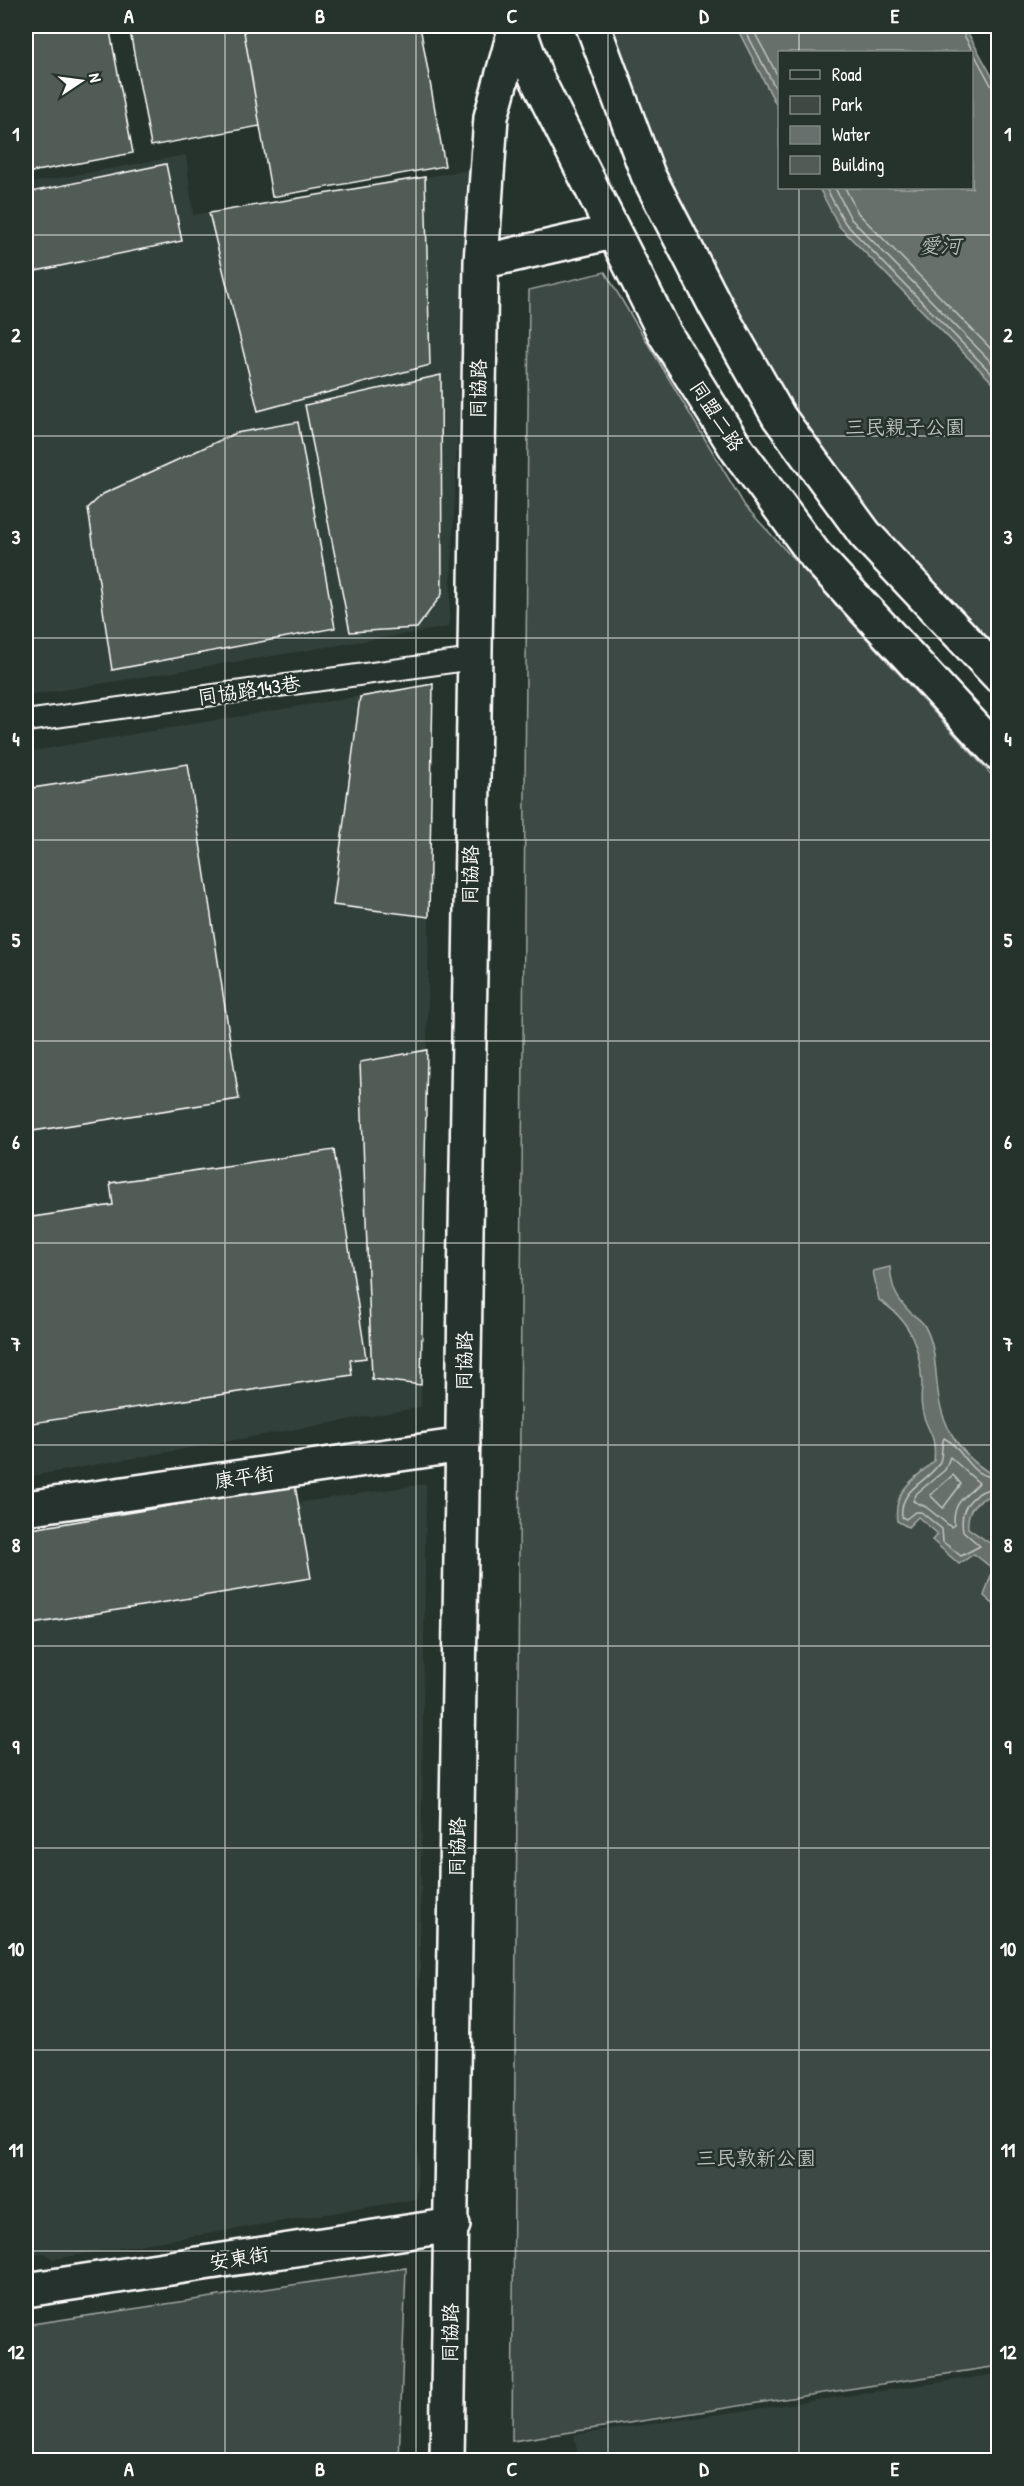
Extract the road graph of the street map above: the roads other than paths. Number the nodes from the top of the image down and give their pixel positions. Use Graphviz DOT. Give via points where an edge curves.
graph roads {
  1 [pos="517,26"];
  2 [pos="593,26"];
  3 [pos="613,232"];
  4 [pos="481,262"];
  5 [pos="473,659"];
  6 [pos="999,675"];
  7 [pos="26,721"];
  8 [pos="999,753"];
  9 [pos="463,1445"];
  10 [pos="26,1508"];
  11 [pos="453,2225"];
  12 [pos="26,2290"];
  13 [pos="447,2460"];
  1 -- 3 [label="street, 同盟二路" via="536,77"];
  1 -- 4 [label="street, 同協路" via="491,117"];
  2 -- 6 [label="street" via="648,175 779,417 865,534"];
  3 -- 4 [label="street"];
  3 -- 8 [label="street, 同盟二路" via="665,334 738,451 815,555"];
  4 -- 5 [label="street, 同協路"];
  5 -- 7 [label="lane, 同協路143巷"];
  5 -- 9 [label="street, 同協路"];
  9 -- 10 [label="street, 康平街"];
  9 -- 11 [label="street, 同協路"];
  11 -- 12 [label="street, 安東街"];
  11 -- 13 [label="street, 同協路"];
}
